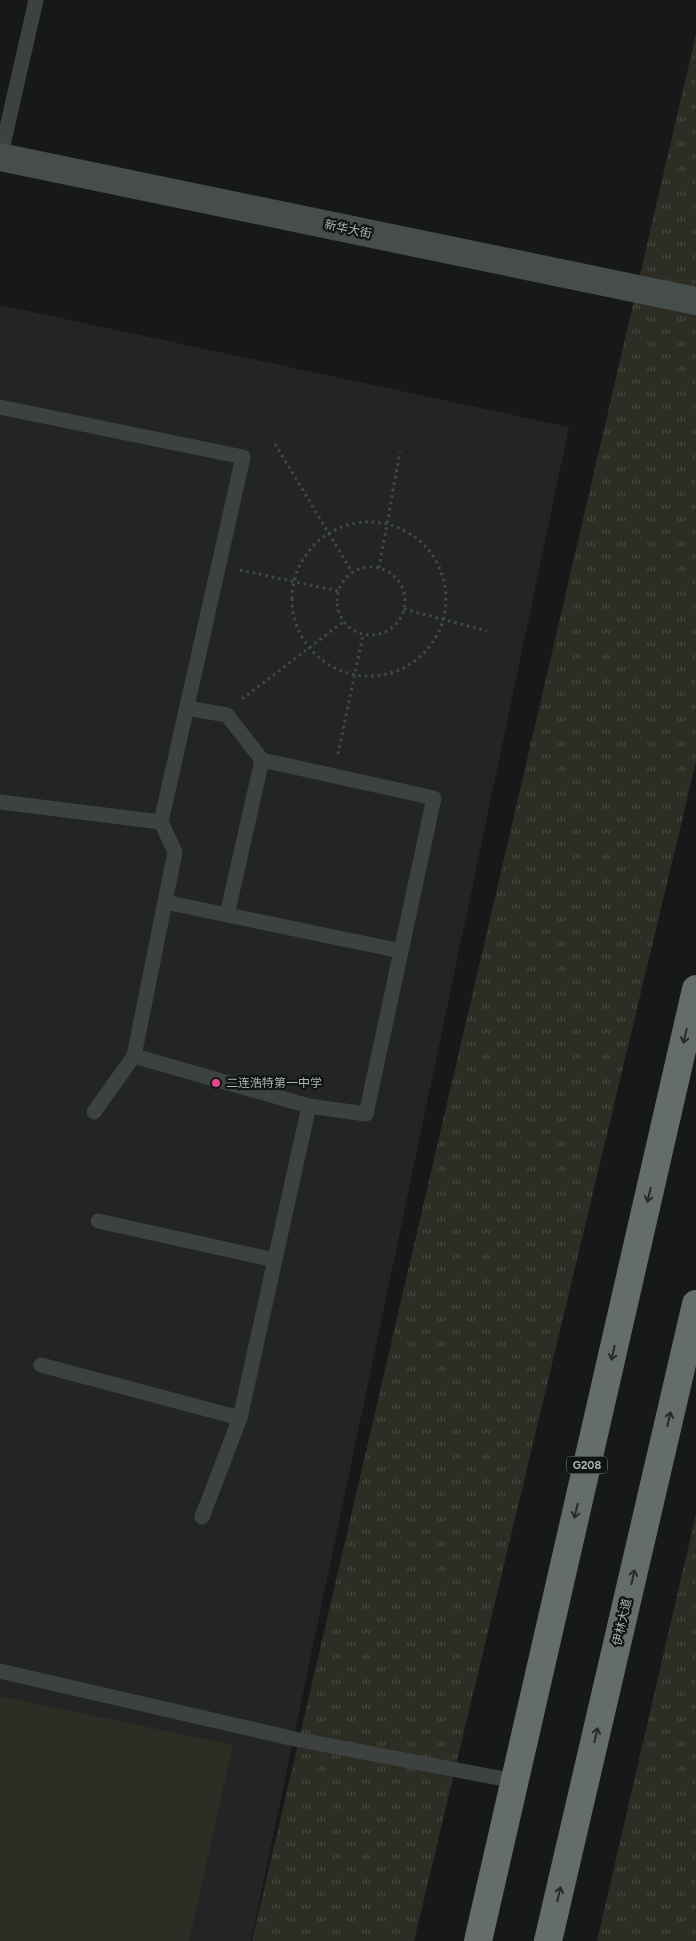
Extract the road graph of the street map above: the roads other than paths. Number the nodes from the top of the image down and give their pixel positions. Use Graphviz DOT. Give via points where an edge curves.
graph roads {
  1 [pos="36,0"];
  2 [pos="0,158"];
  3 [pos="696,301"];
  4 [pos="0,407"];
  5 [pos="187,708"];
  6 [pos="262,760"];
  7 [pos="0,802"];
  8 [pos="161,822"];
  9 [pos="165,902"];
  10 [pos="227,915"];
  11 [pos="401,951"];
  12 [pos="696,989"];
  13 [pos="134,1056"];
  14 [pos="309,1106"];
  15 [pos="94,1112"];
  16 [pos="98,1221"];
  17 [pos="275,1260"];
  18 [pos="696,1304"];
  19 [pos="41,1365"];
  20 [pos="240,1418"];
  21 [pos="202,1517"];
  22 [pos="0,1671"];
  23 [pos="515,1781"];
  24 [pos="478,1941"];
  25 [pos="548,1941"];
  1 -- 2 [label="lane"];
  2 -- 3 [label="main road, 新华大街"];
  4 -- 5 [label="lane" via="243,457"];
  5 -- 6 [label="lane" via="227,715"];
  5 -- 8 [label="lane"];
  6 -- 10 [label="lane"];
  6 -- 11 [label="lane" via="434,798"];
  7 -- 8 [label="lane"];
  8 -- 9 [label="lane" via="175,852"];
  9 -- 10 [label="lane"];
  9 -- 13 [label="lane"];
  10 -- 11 [label="lane"];
  11 -- 14 [label="lane" via="366,1114"];
  12 -- 23 [label="highway, G208, one-way"];
  13 -- 14 [label="lane"];
  13 -- 15 [label="lane"];
  14 -- 17 [label="lane"];
  16 -- 17 [label="lane"];
  17 -- 20 [label="lane"];
  25 -- 18 [label="highway, 伊林大道, one-way"];
  19 -- 20 [label="lane"];
  20 -- 21 [label="lane"];
  22 -- 23 [label="lane" via="295,1739"];
  23 -- 24 [label="highway, G208"];
}
